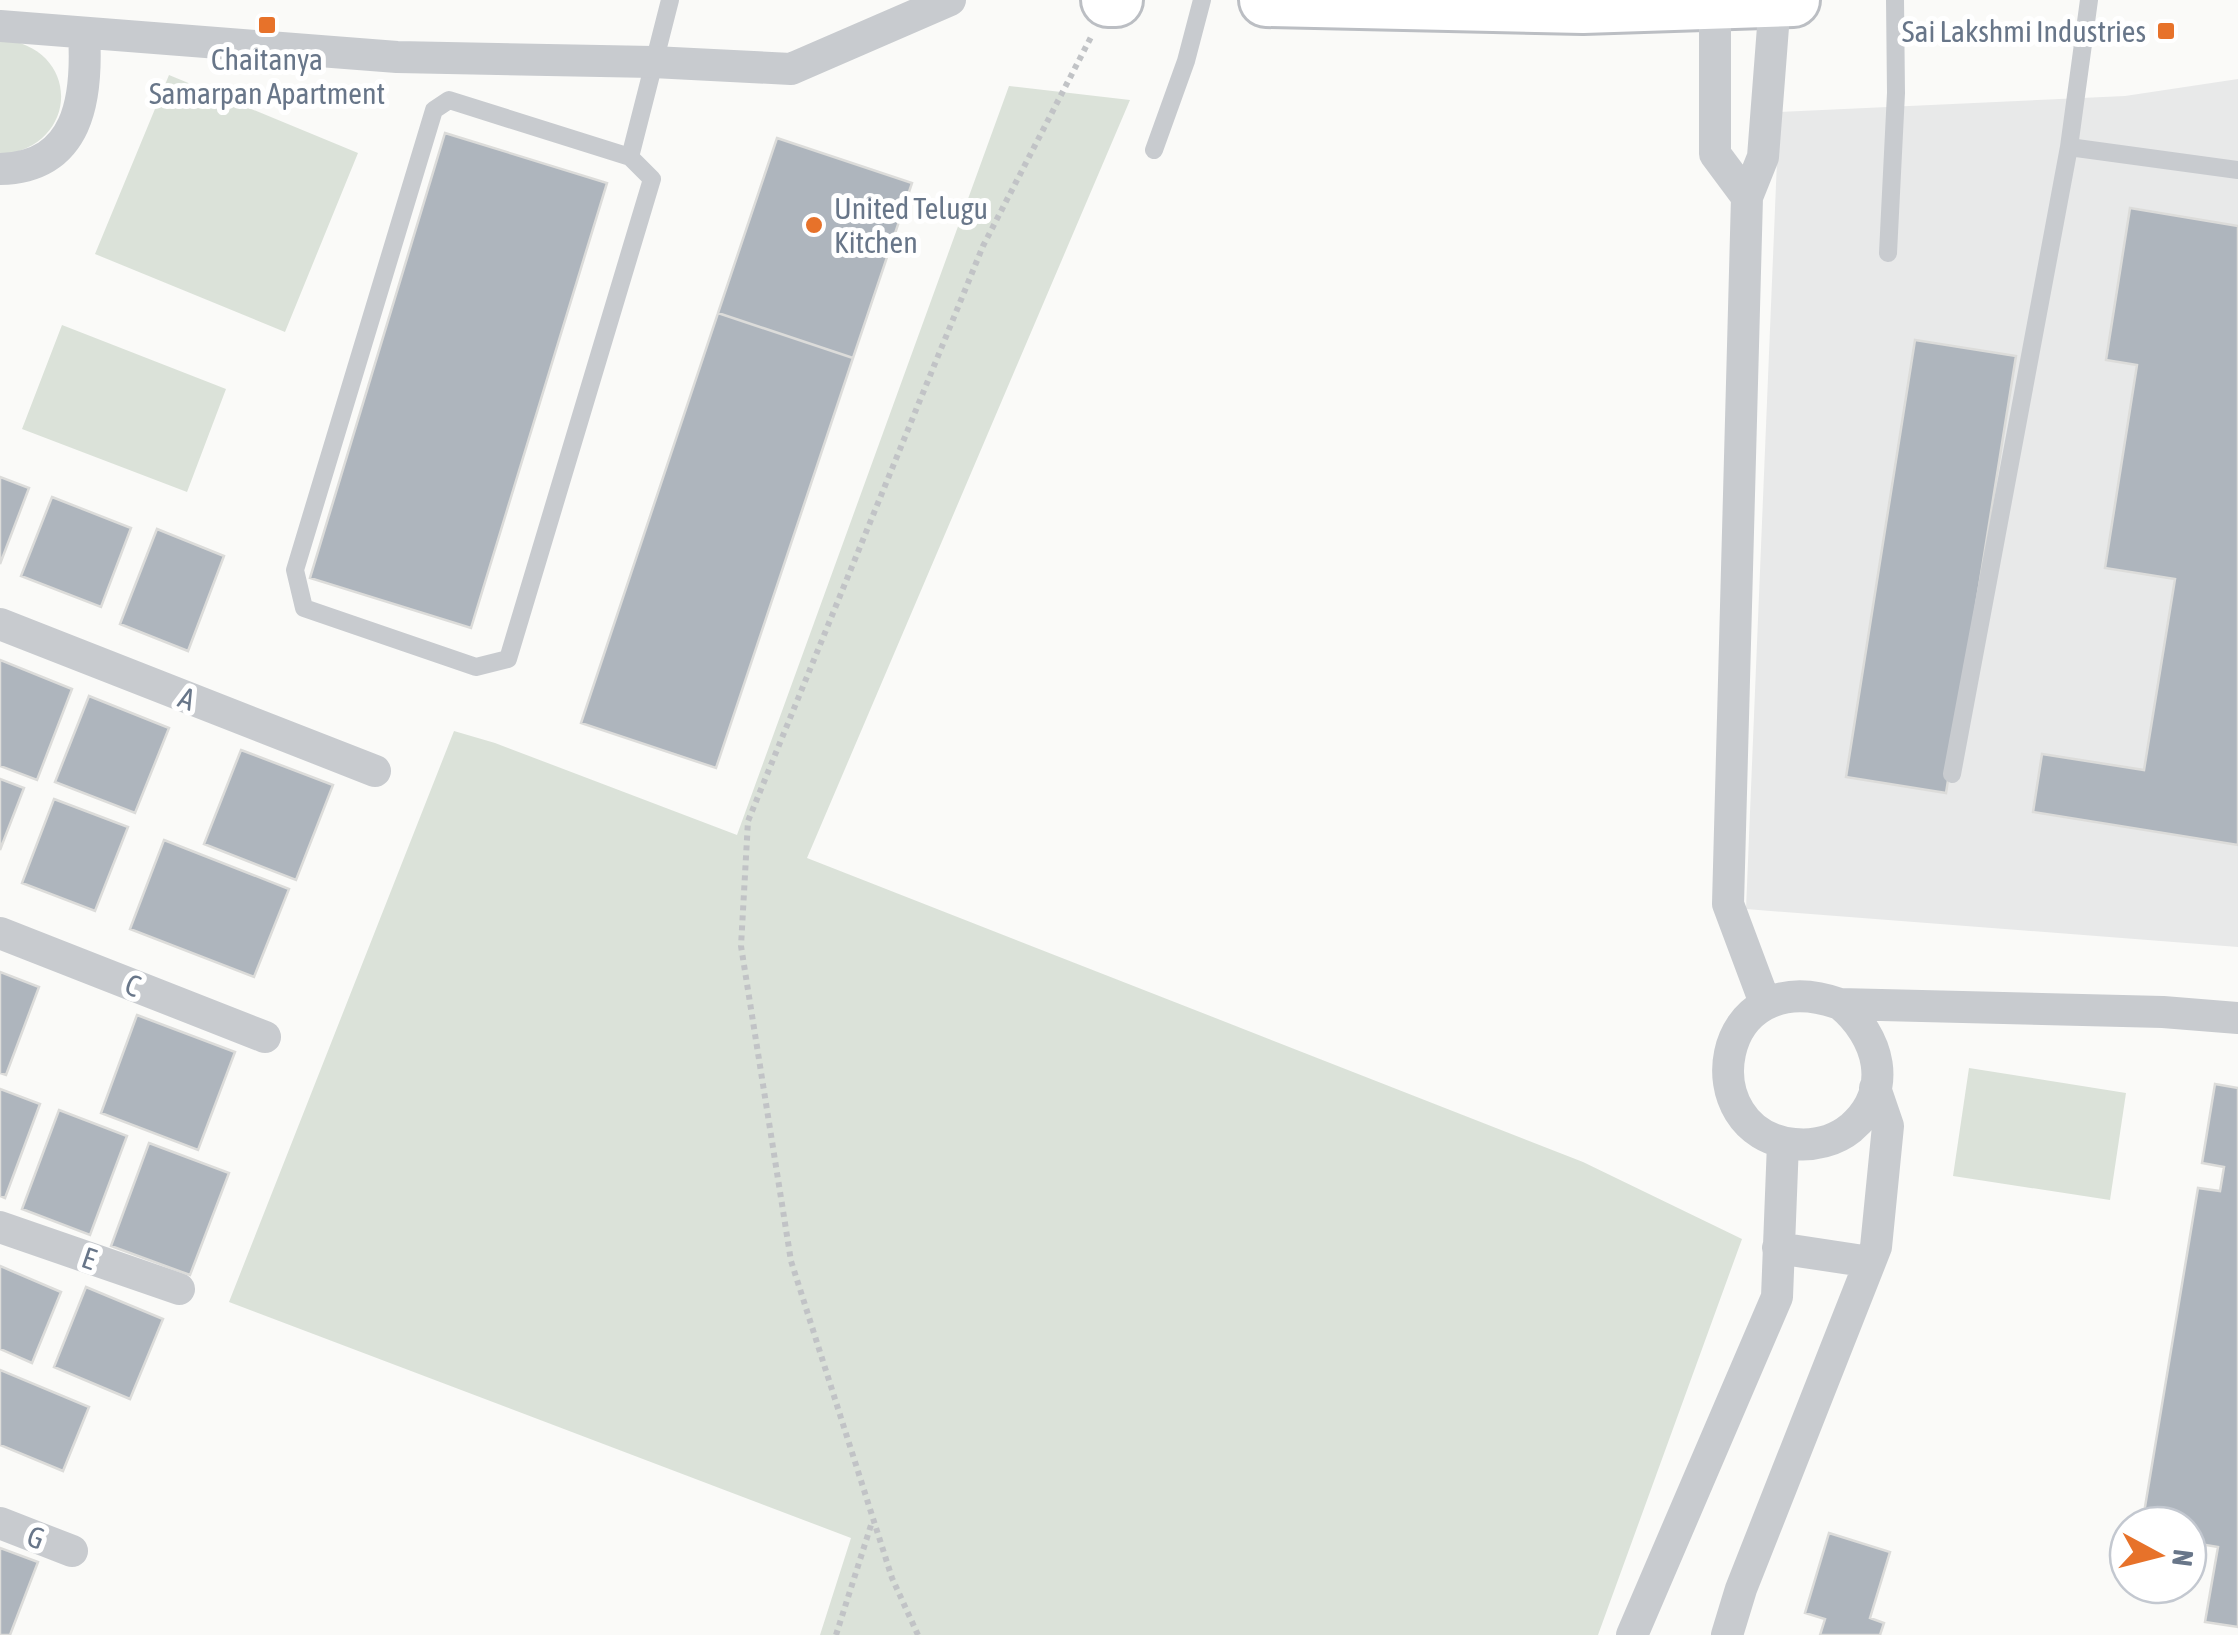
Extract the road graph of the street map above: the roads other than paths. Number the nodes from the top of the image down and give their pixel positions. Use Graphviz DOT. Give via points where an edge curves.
graph roads {
  1 [pos="670,0"];
  2 [pos="950,0"];
  3 [pos="1202,0"];
  4 [pos="1266,0"];
  5 [pos="1776,0"];
  6 [pos="1792,0"];
  7 [pos="1895,0"];
  8 [pos="2089,0"];
  9 [pos="1715,3"];
  10 [pos="0,26"];
  11 [pos="84,34"];
  12 [pos="653,62"];
  13 [pos="2069,146"];
  14 [pos="1154,150"];
  15 [pos="630,157"];
  16 [pos="2238,170"];
  17 [pos="8,174"];
  18 [pos="1748,197"];
  19 [pos="1888,253"];
  20 [pos="0,624"];
  21 [pos="375,772"];
  22 [pos="1952,774"];
  23 [pos="0,933"];
  24 [pos="1765,1003"];
  25 [pos="1840,1004"];
  26 [pos="2238,1018"];
  27 [pos="265,1038"];
  28 [pos="1876,1088"];
  29 [pos="1782,1143"];
  30 [pos="0,1226"];
  31 [pos="1778,1248"];
  32 [pos="1870,1262"];
  33 [pos="179,1289"];
  34 [pos="0,1523"];
  35 [pos="72,1551"];
  36 [pos="1632,1635"];
  37 [pos="1727,1635"];
  1 -- 12 [label="lane"];
  2 -- 12 [label="street" via="791,69"];
  3 -- 14 [label="lane"];
  4 -- 9 [label="main road"];
  5 -- 6 [label="main road"];
  5 -- 9 [label="main road"];
  5 -- 18 [label="street" via="1764,157"];
  7 -- 19 [label="lane"];
  8 -- 13 [label="lane"];
  9 -- 18 [label="street" via="1715,154"];
  10 -- 11 [label="street"];
  11 -- 12 [label="street" via="397,57"];
  11 -- 17 [label="street" via="72,132 52,157"];
  12 -- 15 [label="lane"];
  13 -- 16 [label="lane"];
  13 -- 22 [label="lane"];
  15 -- 15 [label="lane" via="449,100 434,110 295,570 304,608 476,667 508,658 652,179"];
  18 -- 24 [label="street" via="1728,904"];
  20 -- 21 [label="street, A"];
  23 -- 27 [label="street, C"];
  24 -- 25 [label="street" via="1790,994"];
  24 -- 29 [label="street" via="1732,1042 1730,1092 1760,1134"];
  25 -- 26 [label="street"];
  25 -- 28 [label="street" via="1872,1041"];
  28 -- 29 [label="street" via="1866,1110 1830,1141"];
  28 -- 32 [label="street" via="1888,1126"];
  29 -- 31 [label="street"];
  30 -- 33 [label="street, E"];
  31 -- 32 [label="street"];
  31 -- 36 [label="street" via="1777,1296"];
  32 -- 37 [label="street"];
  34 -- 35 [label="street, G"];
}
